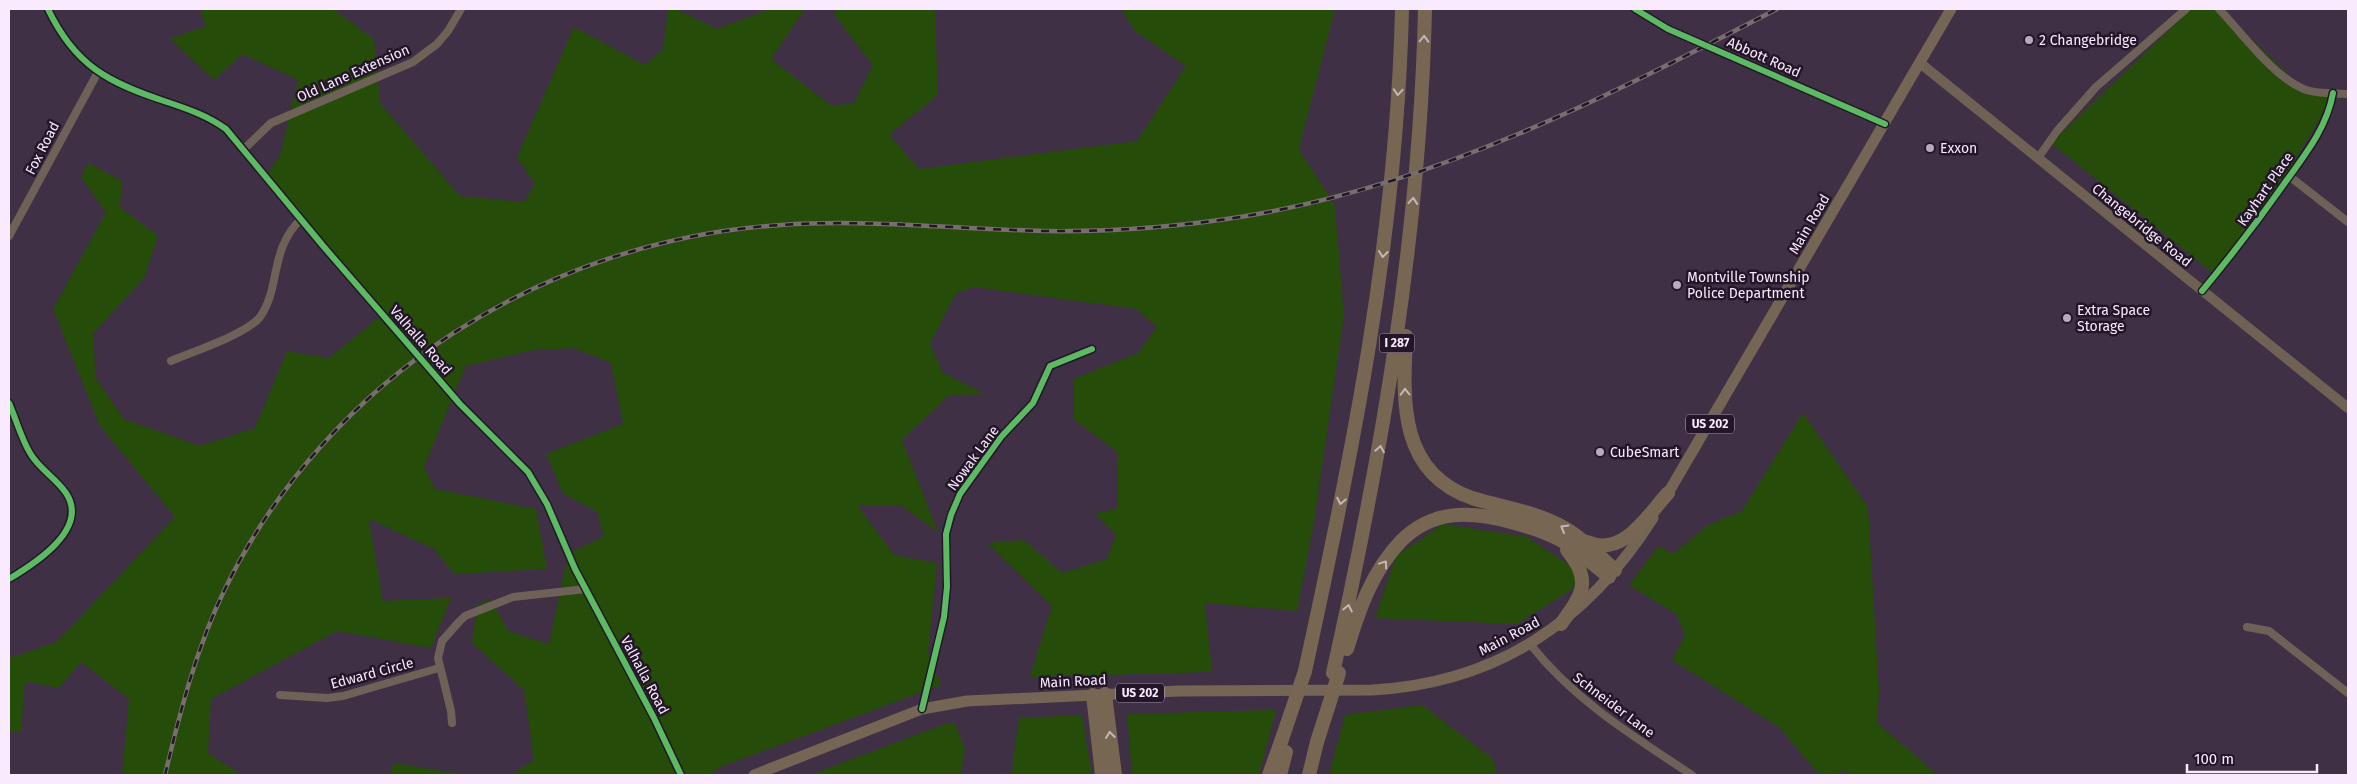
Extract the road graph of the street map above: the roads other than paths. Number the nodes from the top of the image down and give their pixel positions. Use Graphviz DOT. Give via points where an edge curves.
graph roads {
  1 [pos="48,9"];
  2 [pos="461,9"];
  3 [pos="1402,9"];
  4 [pos="1425,9"];
  5 [pos="1635,9"];
  6 [pos="1951,9"];
  7 [pos="2186,9"];
  8 [pos="2219,9"];
  9 [pos="1920,63"];
  10 [pos="98,72"];
  11 [pos="2333,93"];
  12 [pos="2348,94"];
  13 [pos="1885,124"];
  14 [pos="244,149"];
  15 [pos="2038,158"];
  16 [pos="2289,176"];
  17 [pos="301,219"];
  18 [pos="1412,222"];
  19 [pos="2348,222"];
  20 [pos="9,236"];
  21 [pos="2202,291"];
  22 [pos="1092,349"];
  23 [pos="171,361"];
  24 [pos="9,403"];
  25 [pos="2348,408"];
  26 [pos="1668,493"];
  27 [pos="1555,537"];
  28 [pos="1581,539"];
  29 [pos="1612,574"];
  30 [pos="9,579"];
  31 [pos="586,589"];
  32 [pos="1561,624"];
  33 [pos="2247,627"];
  34 [pos="1530,644"];
  35 [pos="440,668"];
  36 [pos="1336,673"];
  37 [pos="2348,693"];
  38 [pos="1099,694"];
  39 [pos="280,695"];
  40 [pos="922,709"];
  41 [pos="452,723"];
  42 [pos="1285,739"];
  43 [pos="680,775"];
  44 [pos="754,775"];
  45 [pos="1102,775"];
  46 [pos="1115,775"];
  47 [pos="1269,775"];
  48 [pos="1280,775"];
  49 [pos="1309,775"];
  50 [pos="1692,775"];
  1 -- 10 [label="street, Valhalla Road" via="70,46"];
  2 -- 14 [label="street, Old Lane Extension" via="448,31 413,62 271,124"];
  3 -- 42 [label="highway, I 287, one-way, bridge" via="1396,119 1381,270 1348,467 1305,671"];
  18 -- 4 [label="highway, I 287, one-way"];
  5 -- 13 [label="street, Abbott Road" via="1668,28"];
  6 -- 9 [label="main road, Main Road / US 202"];
  7 -- 15 [label="street" via="2096,87"];
  8 -- 11 [label="street" via="2291,82 2306,90"];
  9 -- 13 [label="main road, Main Road / US 202"];
  9 -- 15 [label="main road, Changebridge Road"];
  10 -- 14 [label="street, Valhalla Road" via="134,92 206,116 226,130"];
  10 -- 20 [label="street, Fox Road"];
  11 -- 12 [label="street"];
  11 -- 16 [label="street, Kayhart Place" via="2326,119"];
  13 -- 26 [label="main road, Main Road / US 202"];
  14 -- 17 [label="street, Valhalla Road"];
  15 -- 21 [label="main road, Changebridge Road"];
  16 -- 19 [label="street"];
  16 -- 21 [label="street, Kayhart Place" via="2245,239"];
  17 -- 23 [label="street" via="285,238 259,318 244,330"];
  17 -- 31 [label="street, Valhalla Road" via="460,404 528,472 547,504"];
  28 -- 18 [label="highway, one-way" via="1550,521 1460,493 1433,473 1414,446 1404,398"];
  36 -- 18 [label="highway, I 287, one-way" via="1384,429"];
  21 -- 25 [label="main road, Changebridge Road"];
  22 -- 40 [label="street, Nowak Lane" via="1058,360 1050,366 1033,403 1001,437 960,494 946,534 944,616"];
  24 -- 30 [label="street" via="30,454 64,490 72,512 65,535"];
  26 -- 28 [label="highway" via="1630,535 1617,544 1603,547"];
  26 -- 29 [label="main road, Main Road / US 202"];
  27 -- 29 [label="highway"];
  27 -- 32 [label="highway" via="1579,566 1583,582 1579,597"];
  36 -- 27 [label="highway, one-way" via="1372,583 1394,550 1416,529 1446,516 1470,513 1531,527"];
  28 -- 29 [label="highway"];
  29 -- 32 [label="main road, Main Road / US 202"];
  31 -- 35 [label="street" via="513,597 465,616 442,641 438,652"];
  31 -- 43 [label="street, Valhalla Road" via="654,718"];
  32 -- 34 [label="main road, Main Road / US 202"];
  33 -- 37 [label="street" via="2269,631"];
  34 -- 38 [label="main road, Main Road / US 202" via="1465,674 1395,689"];
  34 -- 50 [label="street, Schneider Lane" via="1572,690"];
  35 -- 39 [label="street, Edward Circle" via="327,698"];
  35 -- 41 [label="street"];
  36 -- 49 [label="highway, bridge"];
  38 -- 40 [label="main road, Main Road / US 202" via="967,701"];
  38 -- 45 [label="highway"];
  46 -- 38 [label="highway, one-way"];
  40 -- 44 [label="main road, Main Road / US 202"];
  42 -- 47 [label="highway"];
  42 -- 48 [label="highway"];
}
